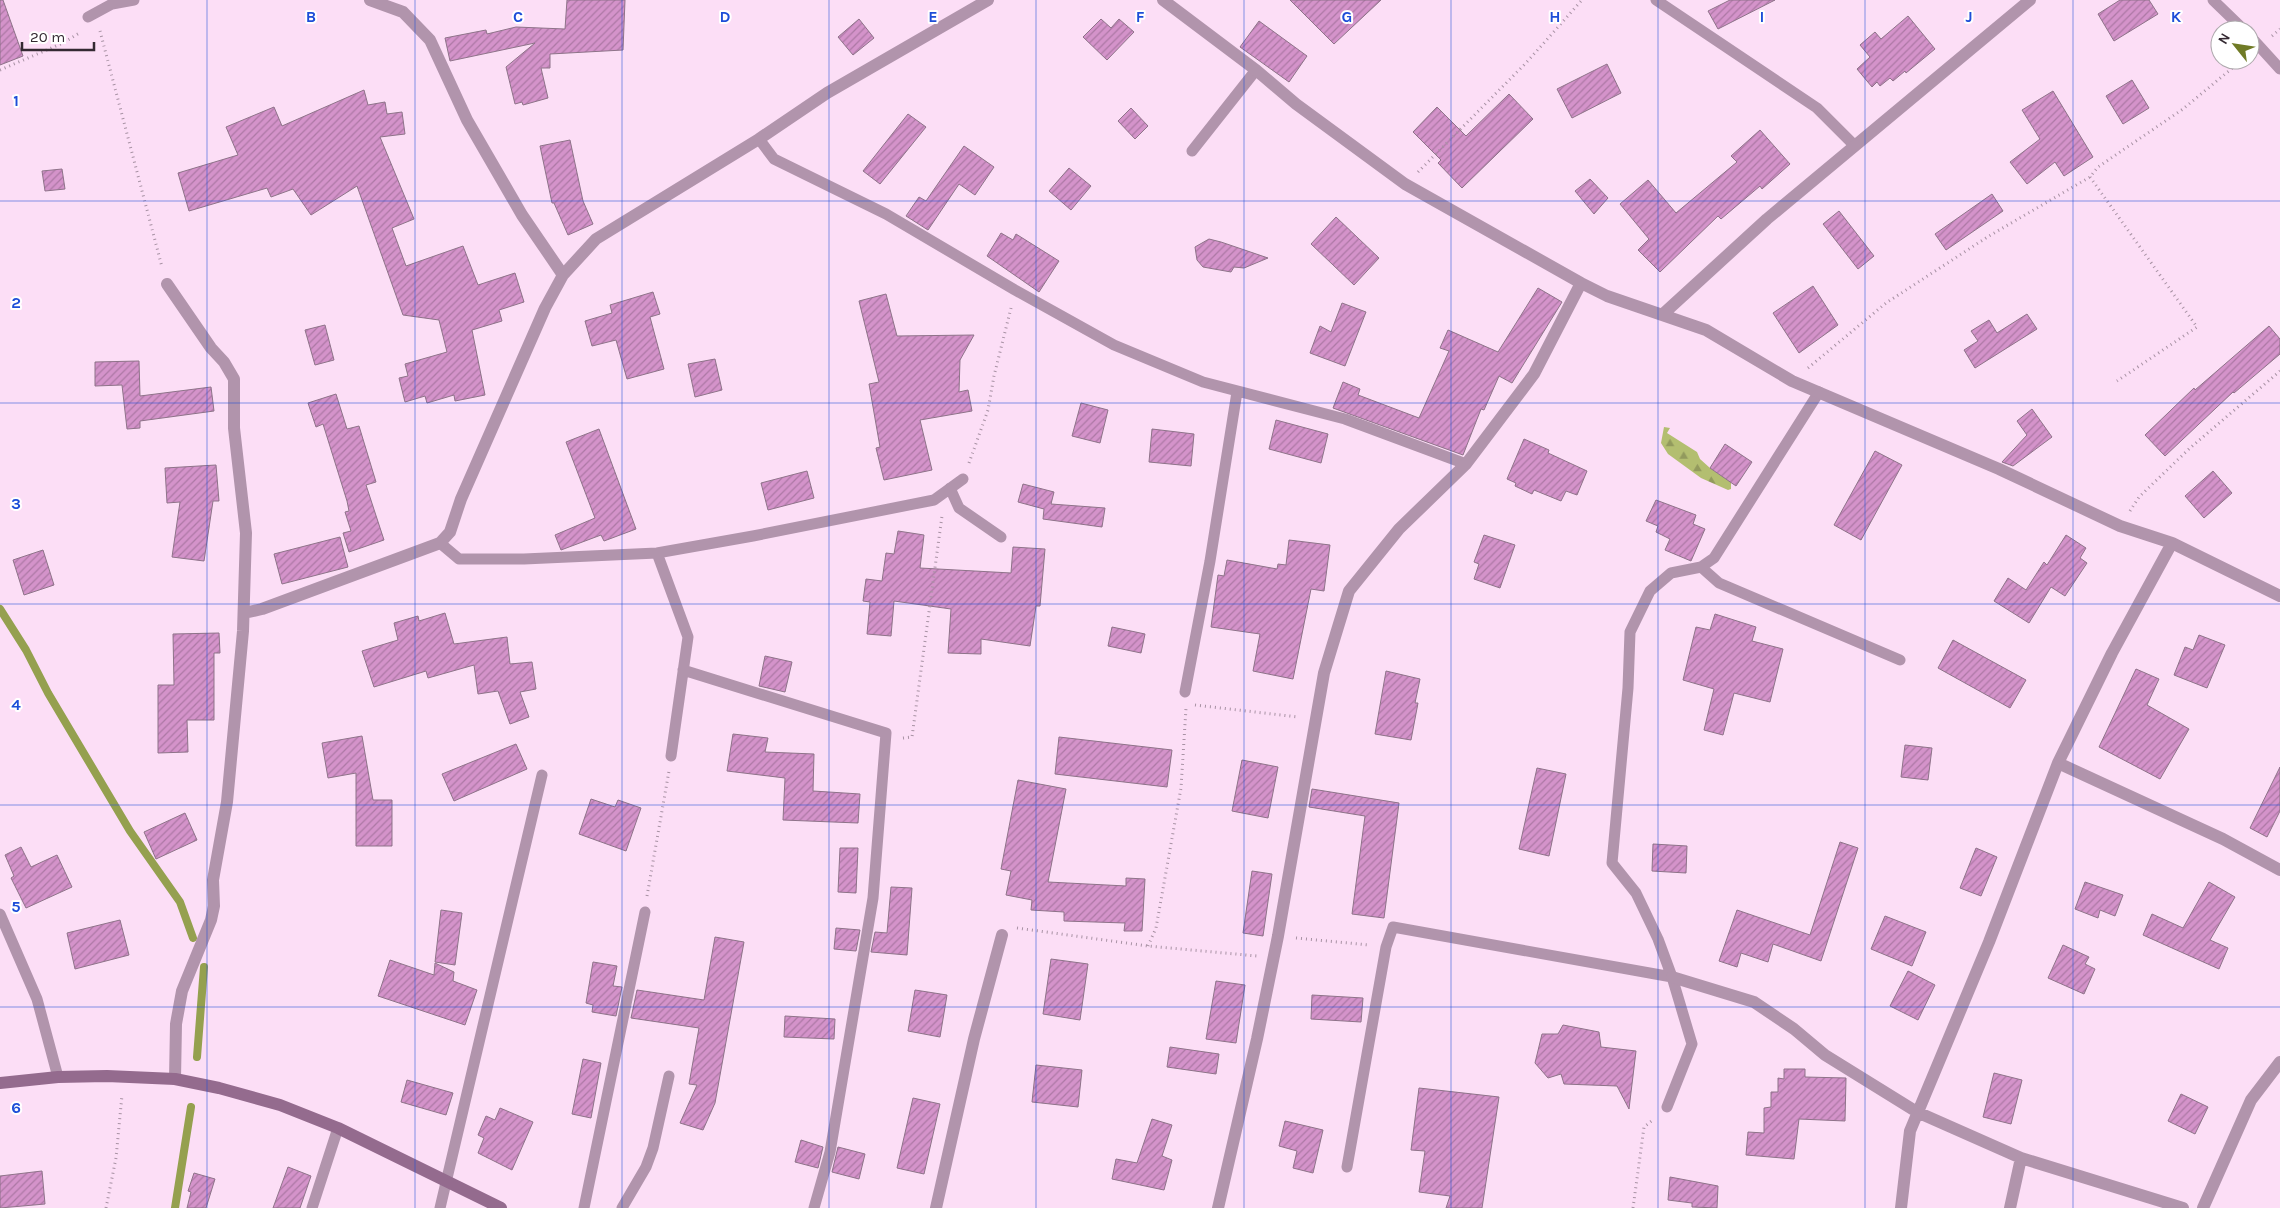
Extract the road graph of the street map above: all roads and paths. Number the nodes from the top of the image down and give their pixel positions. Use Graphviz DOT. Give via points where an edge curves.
graph roads {
  1 [pos="134,0"];
  2 [pos="370,0"];
  3 [pos="988,0"];
  4 [pos="1163,0"];
  5 [pos="1582,0"];
  6 [pos="1656,0"];
  7 [pos="2030,0"];
  8 [pos="2213,0"];
  9 [pos="394,4"];
  10 [pos="93,19"];
  11 [pos="2234,20"];
  12 [pos="2260,47"];
  13 [pos="2280,69"];
  14 [pos="0,70"];
  15 [pos="1256,70"];
  16 [pos="2230,70"];
  17 [pos="759,139"];
  18 [pos="1854,145"];
  19 [pos="1192,151"];
  20 [pos="2090,177"];
  21 [pos="1405,184"];
  22 [pos="563,276"];
  23 [pos="1581,283"];
  24 [pos="167,284"];
  25 [pos="1015,290"];
  26 [pos="1662,315"];
  27 [pos="2280,371"];
  28 [pos="2117,381"];
  29 [pos="1792,382"];
  30 [pos="1237,392"];
  31 [pos="1819,392"];
  32 [pos="1466,464"];
  33 [pos="963,479"];
  34 [pos="950,488"];
  35 [pos="934,500"];
  36 [pos="2120,526"];
  37 [pos="1001,537"];
  38 [pos="440,543"];
  39 [pos="2172,543"];
  40 [pos="656,553"];
  41 [pos="1701,567"];
  42 [pos="2280,596"];
  43 [pos="244,613"];
  44 [pos="1900,660"];
  45 [pos="683,670"];
  46 [pos="1185,692"];
  47 [pos="1316,719"];
  48 [pos="886,733"];
  49 [pos="671,756"];
  50 [pos="2058,763"];
  51 [pos="542,775"];
  52 [pos="2280,870"];
  53 [pos="645,912"];
  54 [pos="0,914"];
  55 [pos="1002,935"];
  56 [pos="1278,936"];
  57 [pos="1148,946"];
  58 [pos="1386,947"];
  59 [pos="1272,957"];
  60 [pos="1672,977"];
  61 [pos="2280,1062"];
  62 [pos="670,1076"];
  63 [pos="58,1077"];
  64 [pos="124,1077"];
  65 [pos="175,1079"];
  66 [pos="0,1083"];
  67 [pos="1667,1107"];
  68 [pos="1917,1112"];
  69 [pos="338,1128"];
  70 [pos="2021,1158"];
  71 [pos="1347,1167"];
  72 [pos="447,1180"];
  73 [pos="106,1208"];
  74 [pos="312,1208"];
  75 [pos="440,1208"];
  76 [pos="501,1208"];
  77 [pos="584,1208"];
  78 [pos="622,1208"];
  79 [pos="814,1208"];
  80 [pos="936,1208"];
  81 [pos="1218,1208"];
  82 [pos="1633,1208"];
  83 [pos="1901,1208"];
  84 [pos="2010,1208"];
  85 [pos="2182,1208"];
  86 [pos="2203,1208"];
  1 -- 10 [label="lane" via="112,4"];
  2 -- 9 [label="street"];
  3 -- 17 [label="street" via="827,93"];
  4 -- 15 [label="street"];
  5 -- 21 [label="path" via="1526,63"];
  6 -- 18 [label="lane" via="1817,108"];
  7 -- 18 [label="street"];
  8 -- 11 [label="lane"];
  9 -- 22 [label="street" via="430,40 468,120 522,215"];
  10 -- 14 [label="path" via="89,28 63,43"];
  10 -- 24 [label="path"];
  12 -- 13 [label="lane"];
  15 -- 19 [label="lane"];
  15 -- 21 [label="street" via="1296,104"];
  16 -- 20 [label="path" via="2183,109 2098,167"];
  17 -- 22 [label="street" via="596,239"];
  17 -- 25 [label="lane" via="774,159 886,214"];
  18 -- 26 [label="street"];
  20 -- 28 [label="path" via="2198,327"];
  20 -- 29 [label="path" via="1886,303"];
  21 -- 23 [label="street"];
  22 -- 38 [label="street" via="545,308 461,499 450,532"];
  23 -- 26 [label="street" via="1607,296"];
  23 -- 32 [label="street" via="1534,374"];
  24 -- 43 [label="street" via="234,379 234,428 246,533"];
  25 -- 30 [label="lane" via="1114,345 1203,382"];
  25 -- 33 [label="path" via="988,410"];
  26 -- 29 [label="street" via="1706,330"];
  27 -- 36 [label="path" via="2190,448 2139,497"];
  29 -- 31 [label="street"];
  30 -- 32 [label="lane" via="1345,419"];
  30 -- 46 [label="lane"];
  31 -- 36 [label="street" via="1999,469"];
  31 -- 41 [label="lane" via="1714,558"];
  32 -- 47 [label="street" via="1399,529 1349,591 1324,673"];
  33 -- 34 [label="lane"];
  34 -- 35 [label="lane"];
  34 -- 37 [label="lane" via="959,508"];
  35 -- 40 [label="lane"];
  35 -- 48 [label="path" via="943,512 912,737 902,738"];
  36 -- 39 [label="street"];
  38 -- 40 [label="lane" via="459,559"];
  38 -- 43 [label="street"];
  39 -- 42 [label="street"];
  39 -- 50 [label="street" via="2112,653"];
  40 -- 45 [label="lane" via="688,637"];
  41 -- 44 [label="lane" via="1719,583"];
  41 -- 60 [label="lane" via="1671,573 1650,591 1630,632 1612,863 1636,893"];
  43 -- 65 [label="street" via="227,802 213,880 214,906 182,991 176,1024"];
  45 -- 48 [label="lane"];
  45 -- 49 [label="lane"];
  47 -- 56 [label="street"];
  47 -- 57 [label="path" via="1186,704 1181,788 1156,928"];
  48 -- 79 [label="lane" via="873,898 830,1152"];
  49 -- 53 [label="path"];
  50 -- 52 [label="street" via="2223,839"];
  50 -- 68 [label="street" via="1989,942"];
  51 -- 72 [label="lane"];
  53 -- 77 [label="lane"];
  54 -- 63 [label="lane" via="37,999"];
  55 -- 57 [label="path" via="1007,927"];
  55 -- 80 [label="street" via="974,1039"];
  56 -- 58 [label="path"];
  56 -- 59 [label="street"];
  57 -- 59 [label="path"];
  58 -- 60 [label="lane" via="1393,927"];
  58 -- 71 [label="lane"];
  59 -- 81 [label="street" via="1257,1039"];
  60 -- 67 [label="lane" via="1692,1044"];
  60 -- 68 [label="street" via="1754,1002 1826,1055"];
  61 -- 86 [label="street" via="2251,1100"];
  62 -- 78 [label="lane" via="653,1148 646,1167"];
  63 -- 64 [label="main road"];
  63 -- 66 [label="main road"];
  64 -- 65 [label="main road"];
  64 -- 73 [label="path" via="116,1158"];
  65 -- 69 [label="main road" via="280,1105"];
  67 -- 82 [label="path" via="1644,1127"];
  68 -- 70 [label="street"];
  68 -- 83 [label="street" via="1910,1131"];
  69 -- 72 [label="main road"];
  69 -- 74 [label="lane"];
  70 -- 84 [label="street"];
  70 -- 85 [label="street"];
  72 -- 75 [label="lane"];
  72 -- 76 [label="main road"];
}
